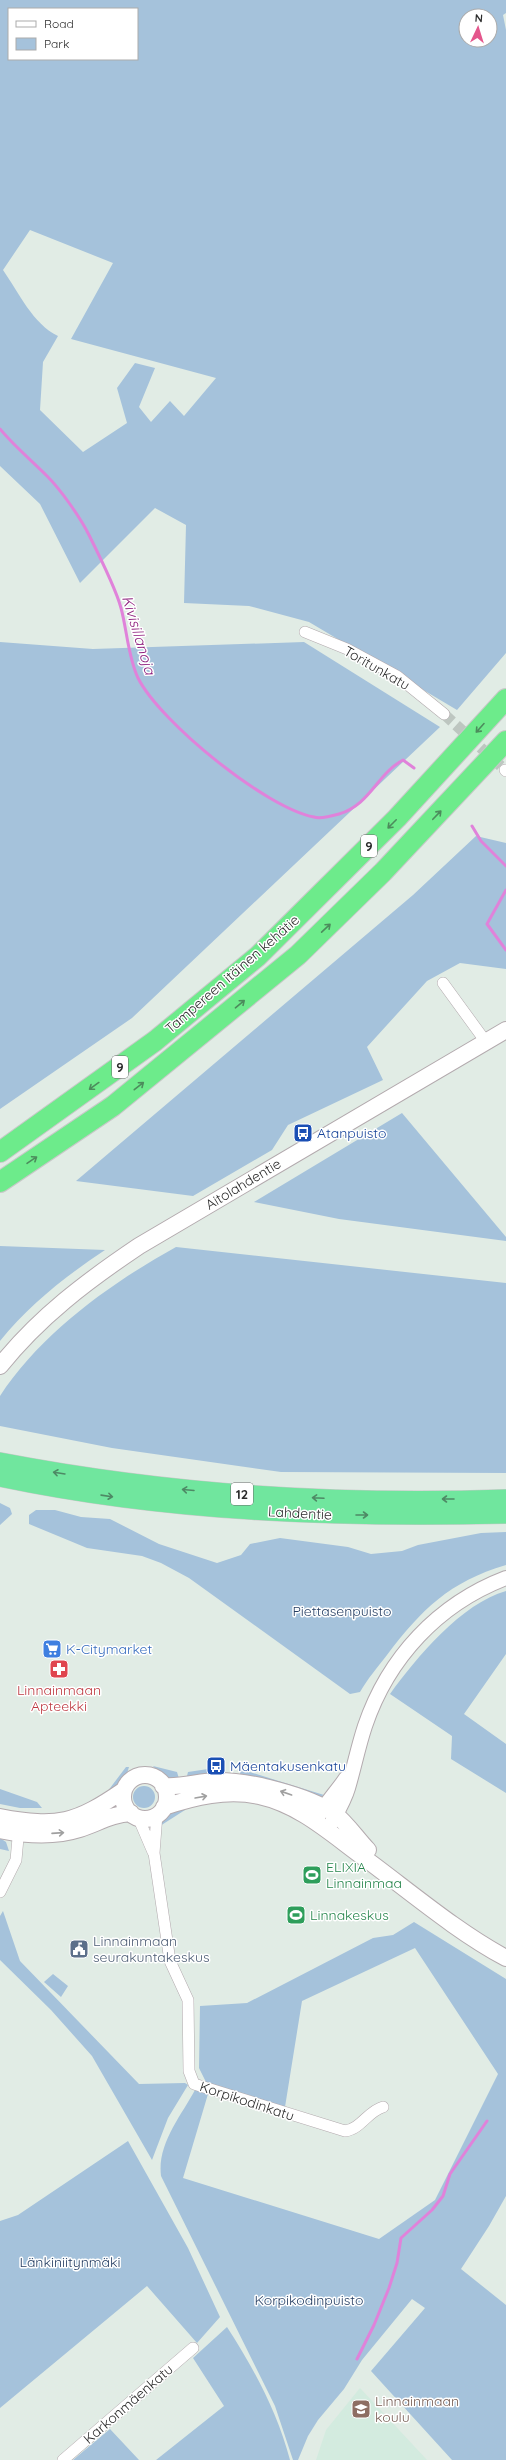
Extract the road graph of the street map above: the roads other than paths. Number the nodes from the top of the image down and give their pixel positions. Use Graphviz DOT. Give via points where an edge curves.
graph roads {
  1 [pos="305,632"];
  2 [pos="506,699"];
  3 [pos="444,714"];
  4 [pos="506,741"];
  5 [pos="443,983"];
  6 [pos="506,1030"];
  7 [pos="486,1042"];
  8 [pos="4,1148"];
  9 [pos="0,1182"];
  10 [pos="0,1366"];
  11 [pos="0,1462"];
  12 [pos="0,1477"];
  13 [pos="506,1498"];
  14 [pos="506,1514"];
  15 [pos="506,1578"];
  16 [pos="164,1786"];
  17 [pos="124,1790"];
  18 [pos="161,1811"];
  19 [pos="134,1815"];
  20 [pos="0,1817"];
  21 [pos="325,1818"];
  22 [pos="19,1827"];
  23 [pos="0,1830"];
  24 [pos="154,1853"];
  25 [pos="0,1892"];
  26 [pos="506,1958"];
  27 [pos="382,2107"];
  28 [pos="193,2348"];
  29 [pos="63,2460"];
  1 -- 3 [label="street, Toritunkatu" via="347,649 396,676"];
  2 -- 8 [label="highway, Tampereen itäinen kehätie / 9, one-way" via="397,818 258,956 155,1041"];
  9 -- 4 [label="highway, Tampereen itäinen kehätie / 9, one-way" via="113,1106 298,955 388,867"];
  5 -- 7 [label="street"];
  6 -- 7 [label="main road, Aitolahdentie"];
  7 -- 10 [label="main road, Aitolahdentie" via="139,1246 85,1282 35,1326"];
  13 -- 11 [label="highway, Lahdentie / 12, one-way" via="334,1498 217,1492 103,1480"];
  12 -- 14 [label="highway, Lahdentie / 12, one-way" via="123,1498 240,1510 356,1515"];
  15 -- 21 [label="street" via="457,1602 424,1630 399,1657 371,1710 348,1789"];
  16 -- 17 [label="main road" via="152,1777 139,1776 129,1782"];
  16 -- 18 [label="main road" via="166,1800"];
  21 -- 16 [label="main road, one-way" via="251,1783 211,1781 184,1786"];
  17 -- 19 [label="main road" via="124,1803"];
  17 -- 22 [label="main road" via="91,1813 71,1820"];
  18 -- 19 [label="main road" via="152,1818"];
  18 -- 21 [label="main road, one-way" via="198,1797 234,1794 259,1796"];
  18 -- 24 [label="street, Korpikodinkatu"];
  22 -- 19 [label="main road, one-way" via="61,1834 117,1814"];
  19 -- 24 [label="street, Korpikodinkatu"];
  20 -- 22 [label="main road"];
  21 -- 26 [label="main road" via="363,1858 412,1895"];
  22 -- 23 [label="main road"];
  22 -- 25 [label="street" via="18,1854 13,1870"];
  24 -- 27 [label="street, Korpikodinkatu" via="170,1961 188,2000 189,2071 194,2084 345,2131 356,2127"];
  28 -- 29 [label="street, Karkonmäenkatu"];
}
